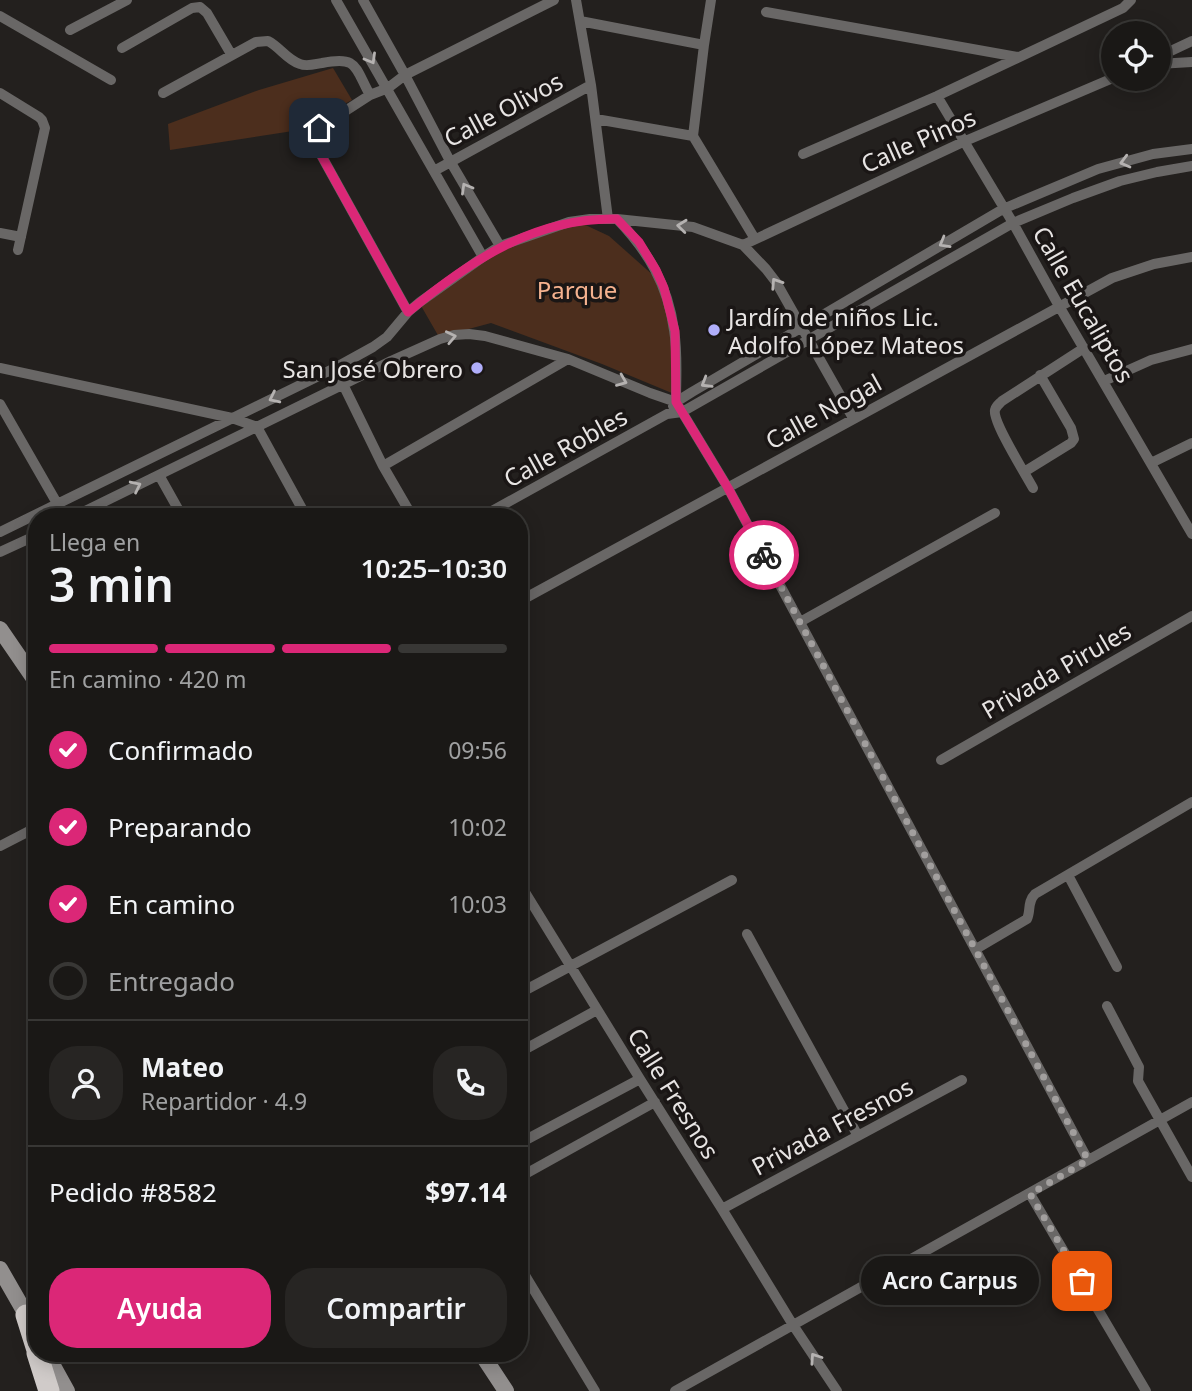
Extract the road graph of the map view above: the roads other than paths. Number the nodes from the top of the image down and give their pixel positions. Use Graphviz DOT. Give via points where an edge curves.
graph roads {
  1 [pos="127,0"];
  2 [pos="336,0"];
  3 [pos="363,0"];
  4 [pos="554,0"];
  5 [pos="576,0"];
  6 [pos="712,0"];
  7 [pos="1131,0"];
  8 [pos="766,12"];
  9 [pos="0,16"];
  10 [pos="580,21"];
  11 [pos="70,30"];
  12 [pos="1192,41"];
  13 [pos="704,45"];
  14 [pos="122,48"];
  15 [pos="1171,52"];
  16 [pos="231,54"];
  17 [pos="1018,57"];
  18 [pos="1192,62"];
  19 [pos="1171,63"];
  20 [pos="405,75"];
  21 [pos="111,80"];
  22 [pos="1101,83"];
  23 [pos="591,85"];
  24 [pos="388,88"];
  25 [pos="0,93"];
  26 [pos="163,93"];
  27 [pos="370,95"];
  28 [pos="937,96"];
  29 [pos="596,119"];
  30 [pos="693,136"];
  31 [pos="963,142"];
  32 [pos="1192,149"];
  33 [pos="803,154"];
  34 [pos="450,161"];
  35 [pos="1192,166"];
  36 [pos="434,171"];
  37 [pos="1003,208"];
  38 [pos="612,219"];
  39 [pos="1013,223"];
  40 [pos="0,233"];
  41 [pos="21,237"];
  42 [pos="755,239"];
  43 [pos="743,244"];
  44 [pos="500,246"];
  45 [pos="19,250"];
  46 [pos="483,257"];
  47 [pos="1192,257"];
  48 [pos="1059,306"];
  49 [pos="408,312"];
  50 [pos="802,326"];
  51 [pos="810,340"];
  52 [pos="1084,348"];
  53 [pos="1192,349"];
  54 [pos="568,359"];
  55 [pos="0,368"];
  56 [pos="335,368"];
  57 [pos="1041,375"];
  58 [pos="1104,382"];
  59 [pos="344,385"];
  60 [pos="0,404"];
  61 [pos="679,407"];
  62 [pos="232,418"];
  63 [pos="853,418"];
  64 [pos="257,427"];
  65 [pos="1192,443"];
  66 [pos="1151,463"];
  67 [pos="383,466"];
  68 [pos="1024,472"];
  69 [pos="159,475"];
  70 [pos="728,488"];
  71 [pos="1033,488"];
  72 [pos="58,505"];
  73 [pos="52,508"];
  74 [pos="91,508"];
  75 [pos="177,508"];
  76 [pos="302,508"];
  77 [pos="407,508"];
  78 [pos="497,508"];
  79 [pos="995,513"];
  80 [pos="28,519"];
  81 [pos="0,532"];
  82 [pos="1192,534"];
  83 [pos="28,539"];
  84 [pos="0,552"];
  85 [pos="528,597"];
  86 [pos="1192,616"];
  87 [pos="800,622"];
  88 [pos="0,629"];
  89 [pos="28,670"];
  90 [pos="941,760"];
  91 [pos="1192,802"];
  92 [pos="28,832"];
  93 [pos="0,846"];
  94 [pos="1068,875"];
  95 [pos="732,880"];
  96 [pos="528,897"];
  97 [pos="747,934"];
  98 [pos="976,949"];
  99 [pos="570,966"];
  100 [pos="1116,967"];
  101 [pos="528,989"];
  102 [pos="1107,1006"];
  103 [pos="597,1010"];
  104 [pos="528,1048"];
  105 [pos="639,1079"];
  106 [pos="962,1080"];
  107 [pos="655,1102"];
  108 [pos="1192,1102"];
  109 [pos="1161,1120"];
  110 [pos="858,1136"];
  111 [pos="528,1139"];
  112 [pos="1088,1160"];
  113 [pos="528,1173"];
  114 [pos="1192,1177"];
  115 [pos="1030,1194"];
  116 [pos="722,1209"];
  117 [pos="0,1269"];
  118 [pos="528,1280"];
  119 [pos="28,1308"];
  120 [pos="793,1325"];
  121 [pos="40,1362"];
  122 [pos="51,1362"];
  123 [pos="487,1362"];
  124 [pos="49,1391"];
  125 [pos="67,1391"];
  126 [pos="506,1391"];
  127 [pos="594,1391"];
  128 [pos="675,1391"];
  129 [pos="836,1391"];
  130 [pos="1146,1391"];
  1 -- 11 [label="street"];
  2 -- 24 [label="street, one-way"];
  3 -- 20 [label="street"];
  4 -- 20 [label="street"];
  5 -- 10 [label="street"];
  6 -- 13 [label="street"];
  7 -- 17 [label="street" via="1124,8"];
  8 -- 17 [label="street"];
  9 -- 21 [label="street"];
  10 -- 13 [label="street"];
  10 -- 23 [label="street"];
  12 -- 15 [label="street"];
  13 -- 30 [label="street"];
  14 -- 16 [label="street" via="200,7"];
  16 -- 26 [label="street"];
  16 -- 27 [label="street" via="268,41 299,64 348,61"];
  17 -- 28 [label="street"];
  18 -- 19 [label="street"];
  20 -- 24 [label="street"];
  20 -- 34 [label="street"];
  22 -- 31 [label="street, Calle Pinos"];
  23 -- 29 [label="street"];
  23 -- 34 [label="street, Calle Olivos"];
  24 -- 27 [label="street"];
  24 -- 36 [label="street"];
  25 -- 41 [label="street" via="39,117 45,128"];
  27 -- 49 [label="street" via="315,130 313,138"];
  28 -- 31 [label="street, Calle Eucaliptos"];
  28 -- 33 [label="street"];
  29 -- 30 [label="street"];
  29 -- 38 [label="street"];
  30 -- 42 [label="street"];
  31 -- 37 [label="street, Calle Eucaliptos"];
  31 -- 42 [label="street, Calle Pinos"];
  32 -- 37 [label="street, one-way" via="1098,169"];
  34 -- 36 [label="street, Calle Olivos"];
  44 -- 34 [label="street, one-way"];
  35 -- 39 [label="street" via="1120,181"];
  36 -- 46 [label="street"];
  37 -- 39 [label="street, Calle Eucaliptos"];
  37 -- 50 [label="street, one-way"];
  43 -- 38 [label="street, one-way" via="692,227"];
  38 -- 44 [label="street" via="569,222"];
  38 -- 61 [label="street" via="639,242 664,288 675,331"];
  39 -- 48 [label="street, Calle Eucaliptos"];
  39 -- 51 [label="street"];
  40 -- 41 [label="street"];
  41 -- 45 [label="street"];
  42 -- 43 [label="street, Calle Pinos"];
  50 -- 43 [label="street, one-way" via="766,269"];
  44 -- 46 [label="street"];
  46 -- 49 [label="street"];
  47 -- 48 [label="street, Calle Nogal" via="1112,278"];
  48 -- 52 [label="street, Calle Eucaliptos"];
  48 -- 63 [label="street, Calle Nogal"];
  49 -- 56 [label="street" via="380,342"];
  50 -- 51 [label="street"];
  50 -- 61 [label="street, one-way"];
  51 -- 61 [label="street"];
  51 -- 63 [label="street"];
  52 -- 57 [label="street"];
  52 -- 58 [label="street, Calle Eucaliptos"];
  53 -- 58 [label="street" via="1151,360"];
  59 -- 54 [label="street, one-way" via="454,335 485,335"];
  54 -- 61 [label="street, one-way"];
  54 -- 67 [label="street"];
  55 -- 62 [label="street"];
  56 -- 59 [label="street"];
  56 -- 62 [label="street, one-way"];
  57 -- 68 [label="street" via="1002,401 995,411"];
  57 -- 68 [label="street" via="1074,439"];
  58 -- 66 [label="street, Calle Eucaliptos"];
  59 -- 64 [label="street"];
  59 -- 67 [label="street"];
  60 -- 72 [label="street"];
  61 -- 70 [label="street"];
  61 -- 78 [label="street, Calle Robles"];
  62 -- 64 [label="street"];
  62 -- 72 [label="street"];
  63 -- 70 [label="street, Calle Nogal"];
  64 -- 69 [label="street"];
  64 -- 76 [label="street"];
  65 -- 66 [label="street"];
  66 -- 82 [label="street, Calle Eucaliptos"];
  67 -- 77 [label="street"];
  68 -- 71 [label="street"];
  74 -- 69 [label="street, one-way"];
  69 -- 75 [label="street"];
  70 -- 85 [label="street, Calle Nogal"];
  70 -- 87 [label="street"];
  72 -- 73 [label="street"];
  79 -- 87 [label="street"];
  80 -- 81 [label="street"];
  83 -- 84 [label="street"];
  86 -- 90 [label="street, Privada Pirules"];
  87 -- 98 [label="street"];
  88 -- 89 [label="main road"];
  91 -- 94 [label="street"];
  92 -- 93 [label="street"];
  94 -- 98 [label="street" via="1030,899 1029,915 1022,923"];
  94 -- 100 [label="street"];
  95 -- 99 [label="street"];
  96 -- 99 [label="street, Calle Fresnos"];
  97 -- 110 [label="street"];
  98 -- 112 [label="street"];
  99 -- 101 [label="street"];
  99 -- 103 [label="street, Calle Fresnos"];
  102 -- 109 [label="street" via="1137,1064 1138,1081"];
  103 -- 104 [label="street"];
  103 -- 105 [label="street, Calle Fresnos"];
  105 -- 107 [label="street, Calle Fresnos"];
  105 -- 111 [label="street"];
  106 -- 110 [label="street, Privada Fresnos"];
  107 -- 113 [label="street"];
  107 -- 116 [label="street, Calle Fresnos"];
  108 -- 109 [label="street"];
  109 -- 112 [label="street"];
  109 -- 114 [label="street"];
  110 -- 116 [label="street, Privada Fresnos"];
  112 -- 115 [label="street"];
  115 -- 120 [label="street"];
  115 -- 130 [label="street"];
  116 -- 120 [label="street, Calle Fresnos"];
  117 -- 119 [label="main road"];
  118 -- 127 [label="street"];
  120 -- 128 [label="street"];
  129 -- 120 [label="street, Calle Fresnos, one-way"];
  121 -- 124 [label="highway"];
  122 -- 125 [label="main road"];
  123 -- 126 [label="main road"];
}
